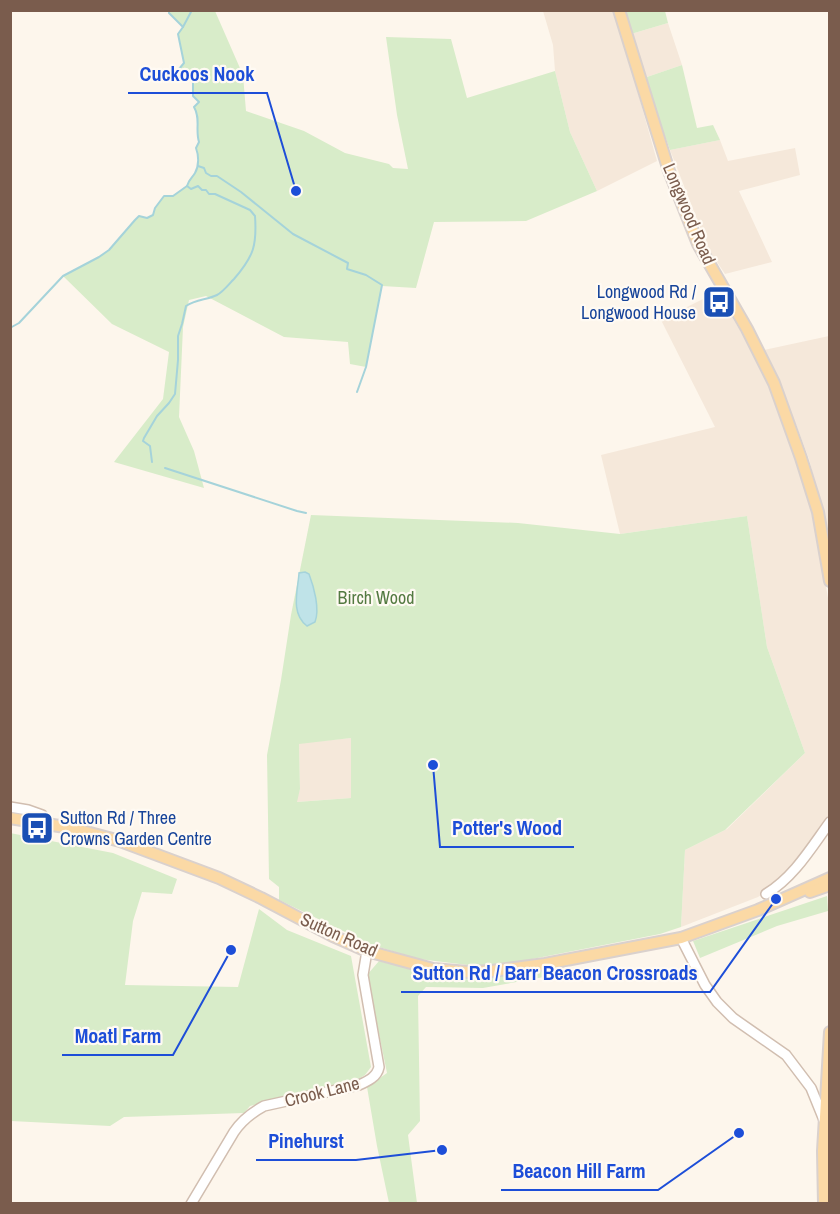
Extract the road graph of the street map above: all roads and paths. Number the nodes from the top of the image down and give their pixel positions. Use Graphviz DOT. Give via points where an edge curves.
graph roads {
  1 [pos="619,10"];
  2 [pos="830,581"];
  3 [pos="10,807"];
  4 [pos="10,818"];
  5 [pos="830,822"];
  6 [pos="43,823"];
  7 [pos="830,878"];
  8 [pos="830,885"];
  9 [pos="766,894"];
  10 [pos="784,900"];
  11 [pos="681,938"];
  12 [pos="367,951"];
  13 [pos="830,1032"];
  14 [pos="825,1122"];
  15 [pos="191,1203"];
  16 [pos="824,1203"];
  1 -- 2 [label="main road, Longwood Road" via="669,171 698,244 774,383 818,512"];
  3 -- 6 [label="street, Sutton Road" via="42,815"];
  4 -- 6 [label="main road, Sutton Road"];
  5 -- 9 [label="street" via="792,874"];
  6 -- 12 [label="main road, Sutton Road" via="95,833 209,874"];
  7 -- 10 [label="main road, Sutton Road"];
  8 -- 10 [label="main road, Sutton Road"];
  10 -- 11 [label="main road, Sutton Road"];
  11 -- 12 [label="main road, Sutton Road" via="545,964 468,972 433,969"];
  11 -- 14 [label="street" via="717,1002 786,1055 811,1088"];
  12 -- 15 [label="street, Crook Lane" via="363,975 378,1072 359,1084 252,1112 239,1123"];
  13 -- 14 [label="main road"];
  14 -- 16 [label="main road"];
}
